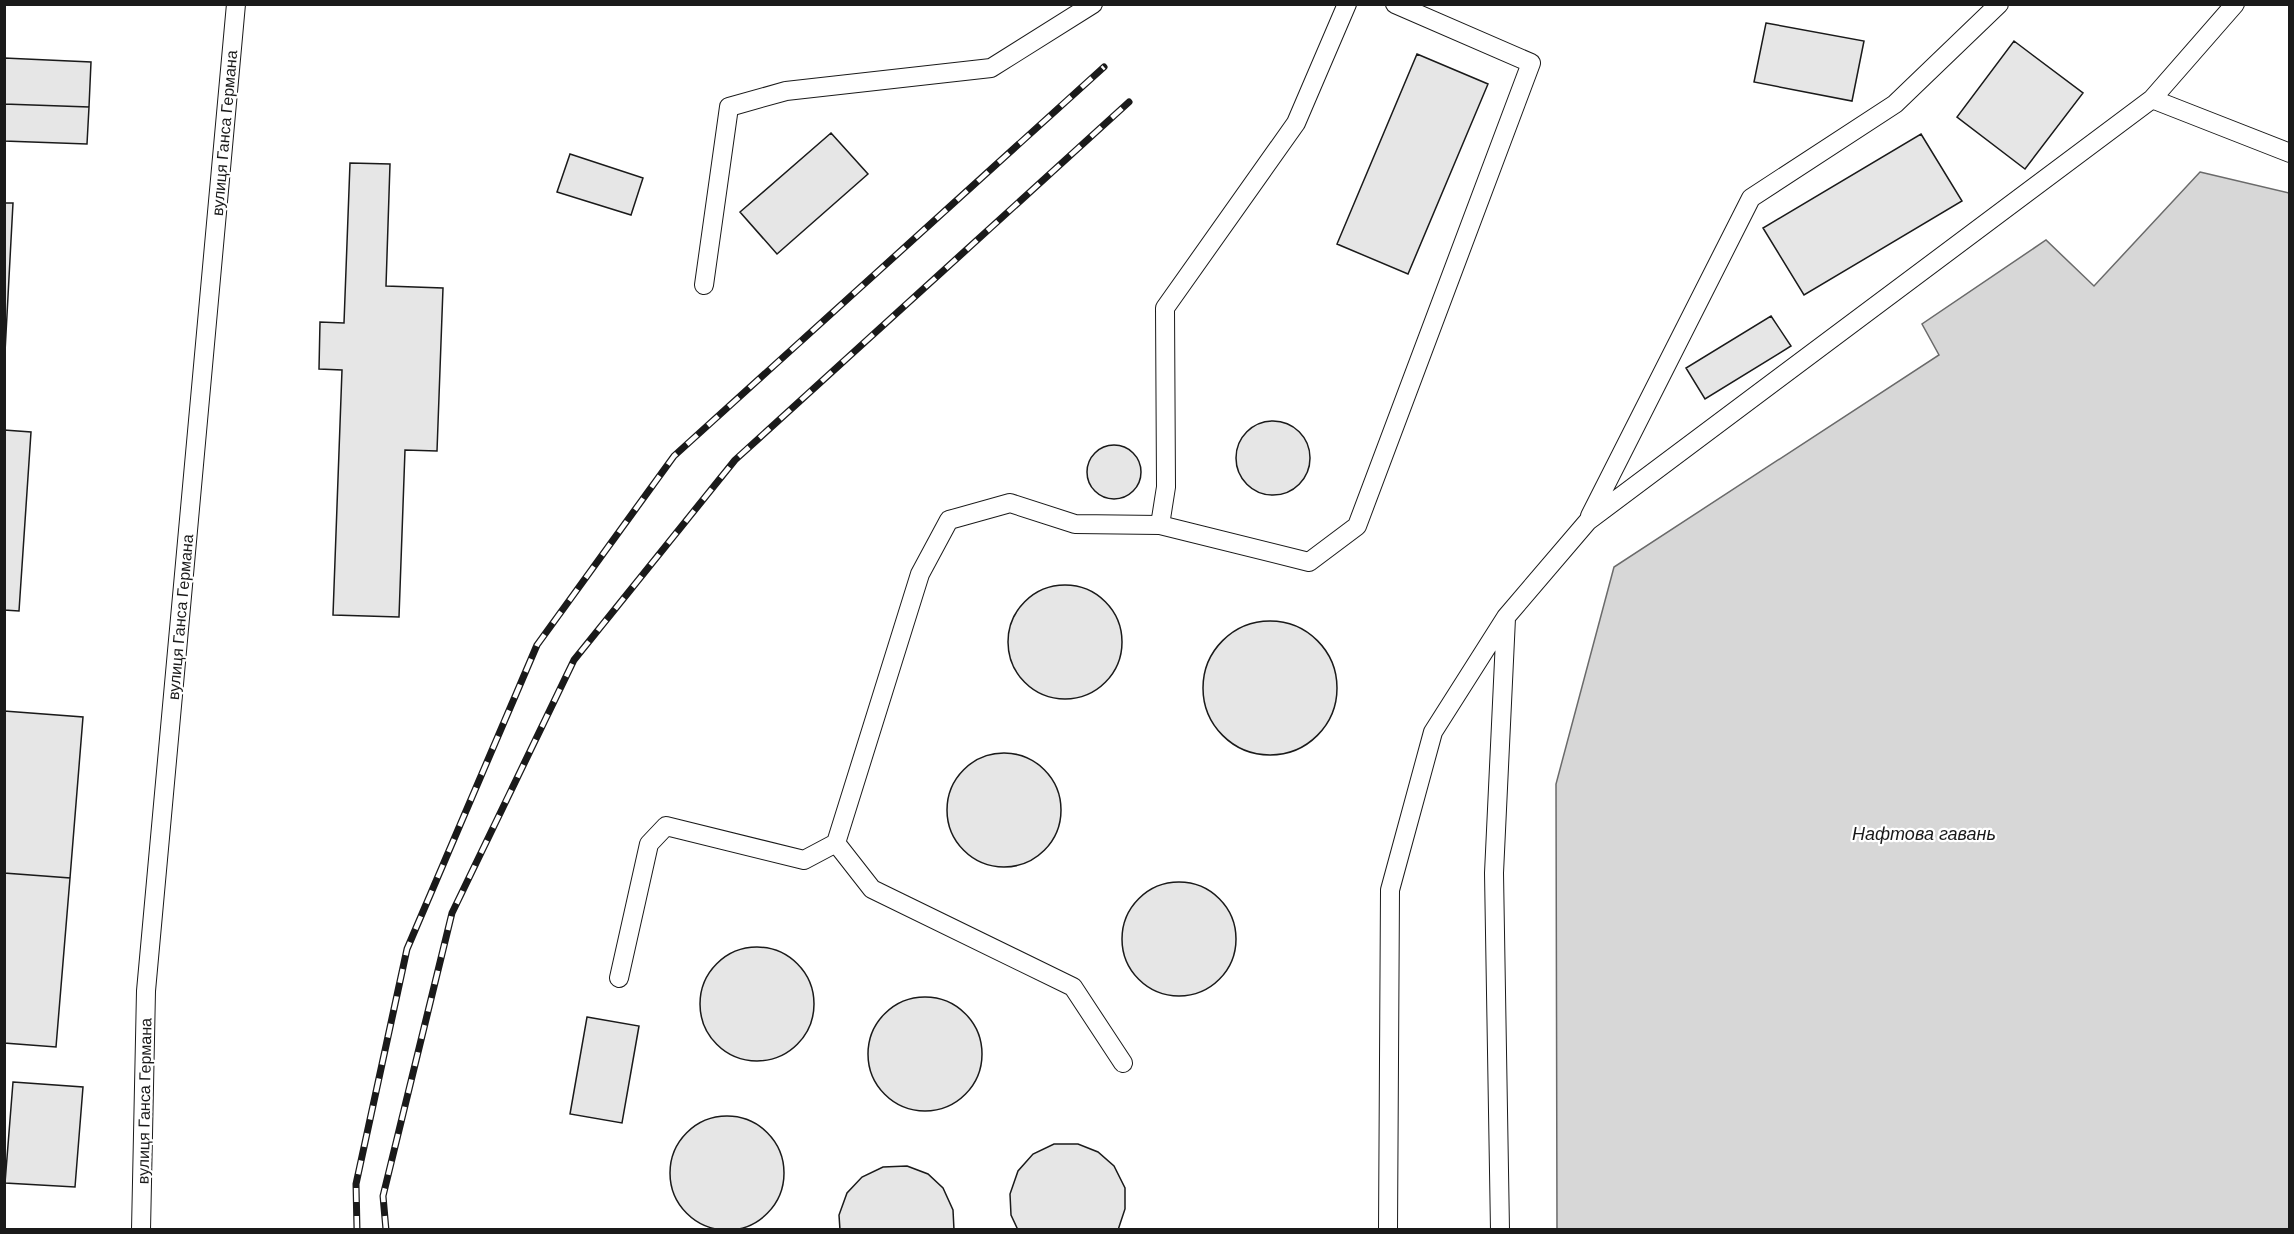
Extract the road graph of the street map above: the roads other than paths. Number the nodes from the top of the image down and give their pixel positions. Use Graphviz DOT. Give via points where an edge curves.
graph roads {
  1 [pos="236,4"];
  2 [pos="1093,4"];
  3 [pos="1347,4"];
  4 [pos="1395,4"];
  5 [pos="1999,4"];
  6 [pos="2235,4"];
  7 [pos="2152,99"];
  8 [pos="2289,153"];
  9 [pos="704,285"];
  10 [pos="1588,520"];
  11 [pos="1160,525"];
  12 [pos="1506,617"];
  13 [pos="836,843"];
  14 [pos="619,978"];
  15 [pos="1123,1063"];
  16 [pos="141,1230"];
  17 [pos="1388,1230"];
  18 [pos="1500,1230"];
  1 -- 16 [label="lane, вулиця Ганса Германа" via="146,992"];
  2 -- 9 [label="lane" via="991,69 786,91 729,107"];
  3 -- 11 [label="lane" via="1296,123 1166,308 1166,487"];
  4 -- 11 [label="lane" via="1531,63 1357,526 1309,562"];
  5 -- 10 [label="lane" via="1895,104 1751,198"];
  6 -- 7 [label="lane"];
  7 -- 8 [label="lane"];
  7 -- 10 [label="lane"];
  10 -- 12 [label="lane"];
  11 -- 13 [label="lane" via="1075,524 1010,503 949,520 920,574"];
  12 -- 17 [label="lane" via="1433,732 1390,890"];
  12 -- 18 [label="lane" via="1494,873"];
  13 -- 14 [label="lane" via="804,860 666,826 650,844"];
  13 -- 15 [label="lane" via="872,889 1073,987"];
}
